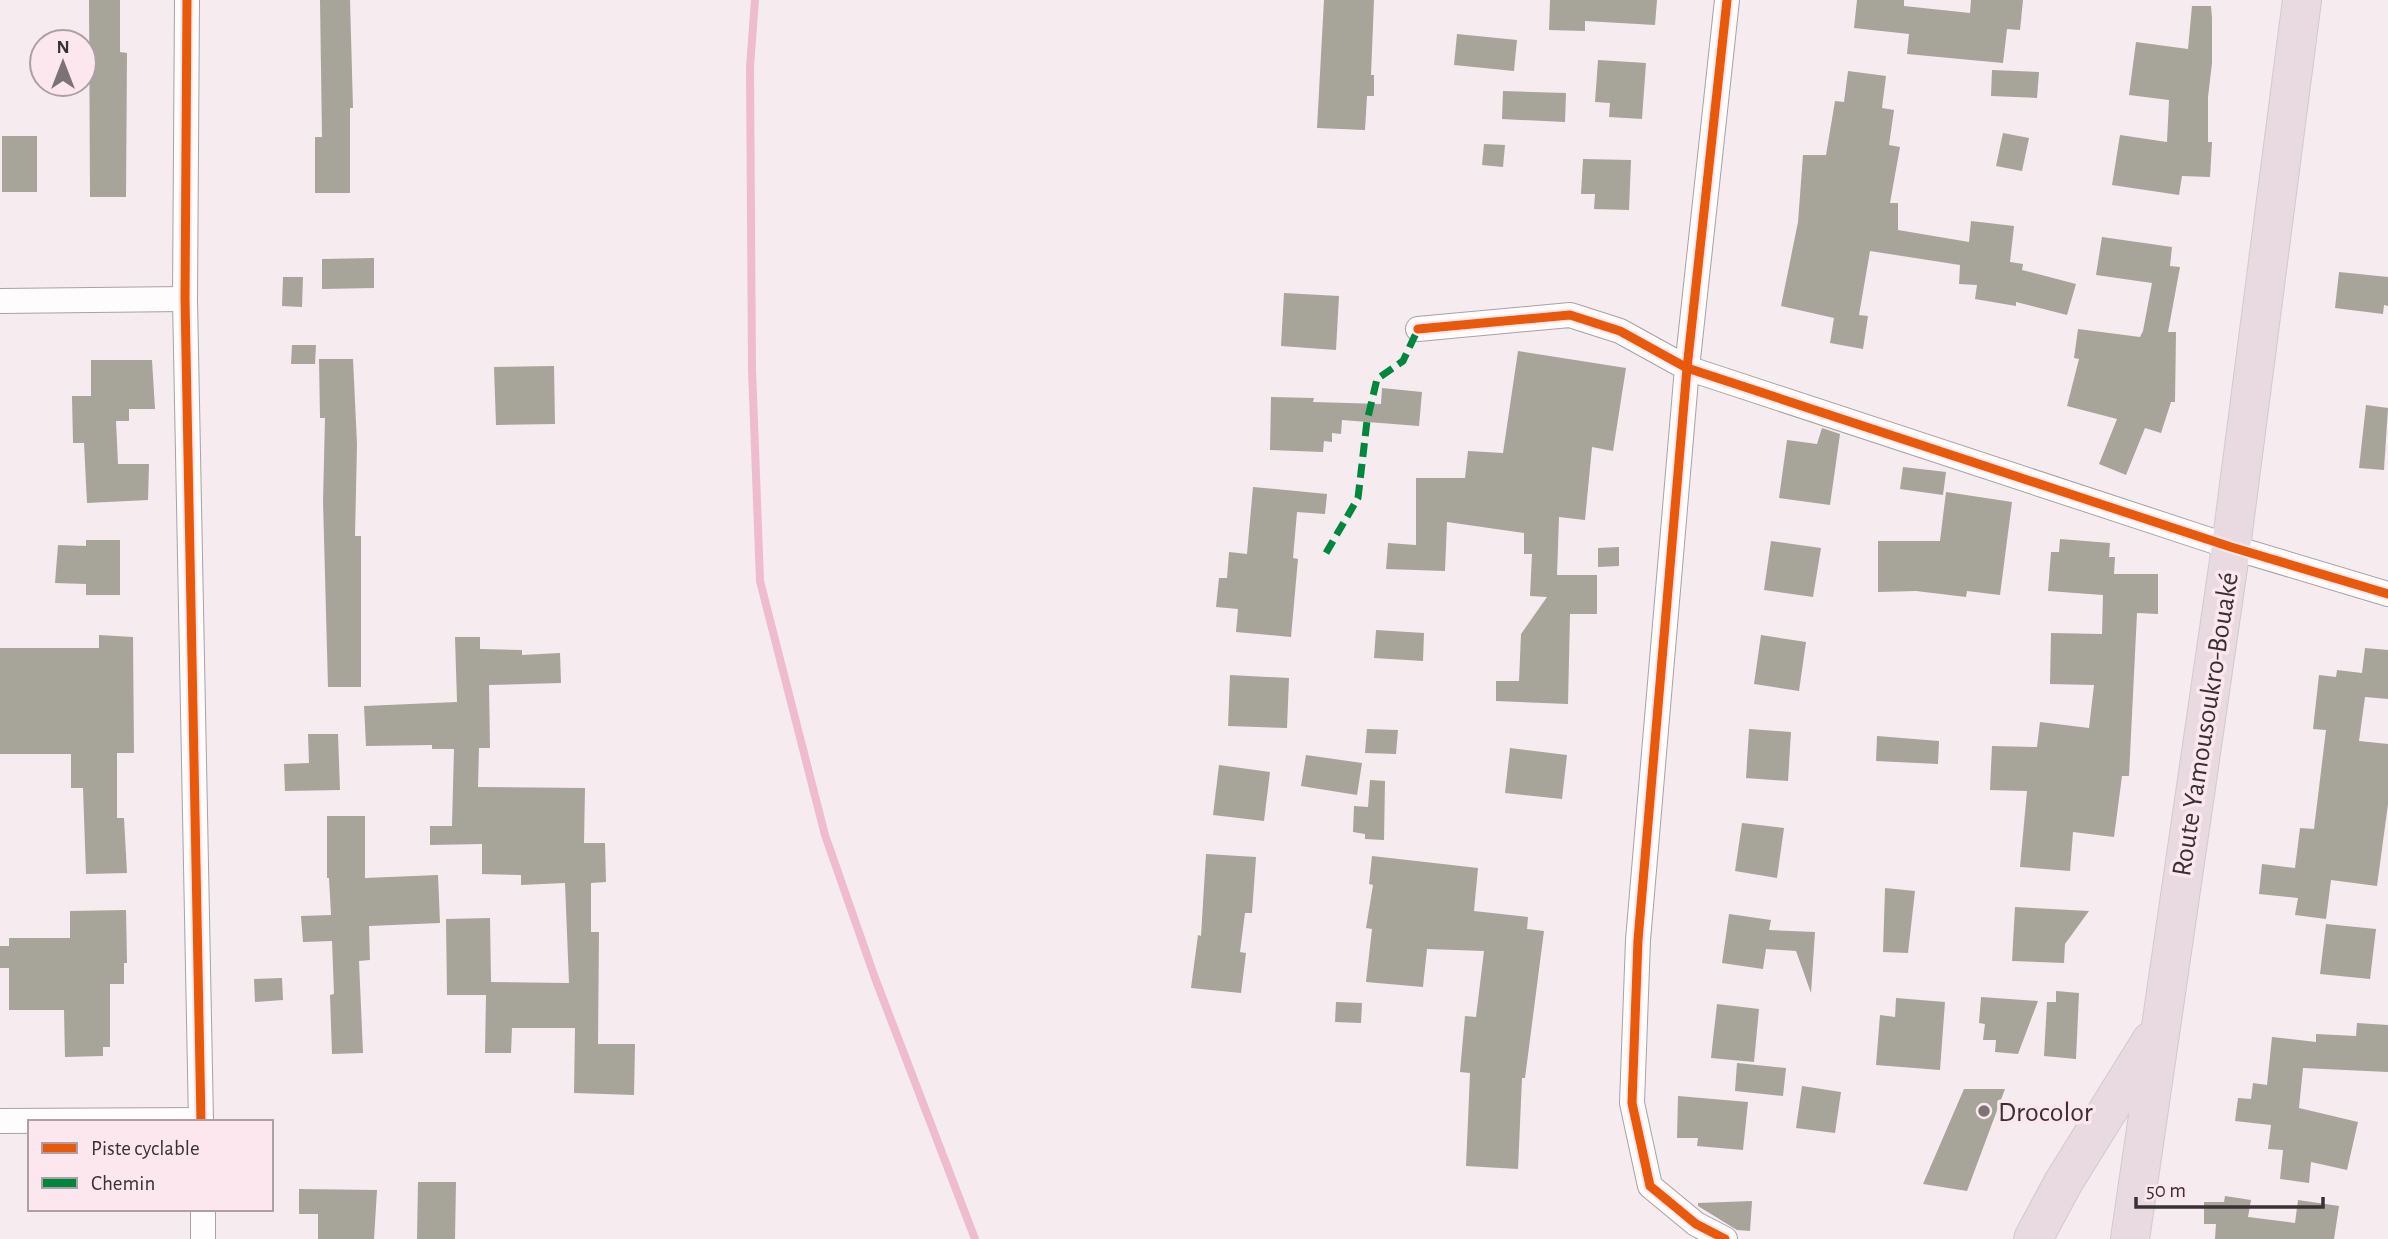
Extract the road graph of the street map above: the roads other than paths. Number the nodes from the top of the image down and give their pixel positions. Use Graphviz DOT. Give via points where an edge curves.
graph roads {
  1 [pos="187,0"];
  2 [pos="1727,0"];
  3 [pos="2302,0"];
  4 [pos="185,299"];
  5 [pos="0,301"];
  6 [pos="1418,329"];
  7 [pos="1687,368"];
  8 [pos="2231,547"];
  9 [pos="2388,594"];
  10 [pos="2158,1031"];
  11 [pos="201,1120"];
  12 [pos="0,1121"];
  13 [pos="28,1121"];
  14 [pos="203,1211"];
  15 [pos="204,1239"];
  16 [pos="1725,1239"];
  17 [pos="2033,1239"];
  18 [pos="2130,1239"];
  1 -- 4 [label="street"];
  2 -- 7 [label="street"];
  3 -- 8 [label="highway, Route Yamousoukro-Bouaké"];
  4 -- 5 [label="street"];
  4 -- 11 [label="street"];
  6 -- 7 [label="street" via="1570,315 1620,331"];
  7 -- 8 [label="street"];
  7 -- 16 [label="street" via="1638,940 1632,1103 1650,1186 1696,1224"];
  8 -- 9 [label="street"];
  8 -- 10 [label="highway, Route Yamousoukro-Bouaké"];
  10 -- 17 [label="highway"];
  10 -- 18 [label="highway, Route Yamousoukro-Bouaké"];
  12 -- 13 [label="street"];
  14 -- 15 [label="street"];
}
